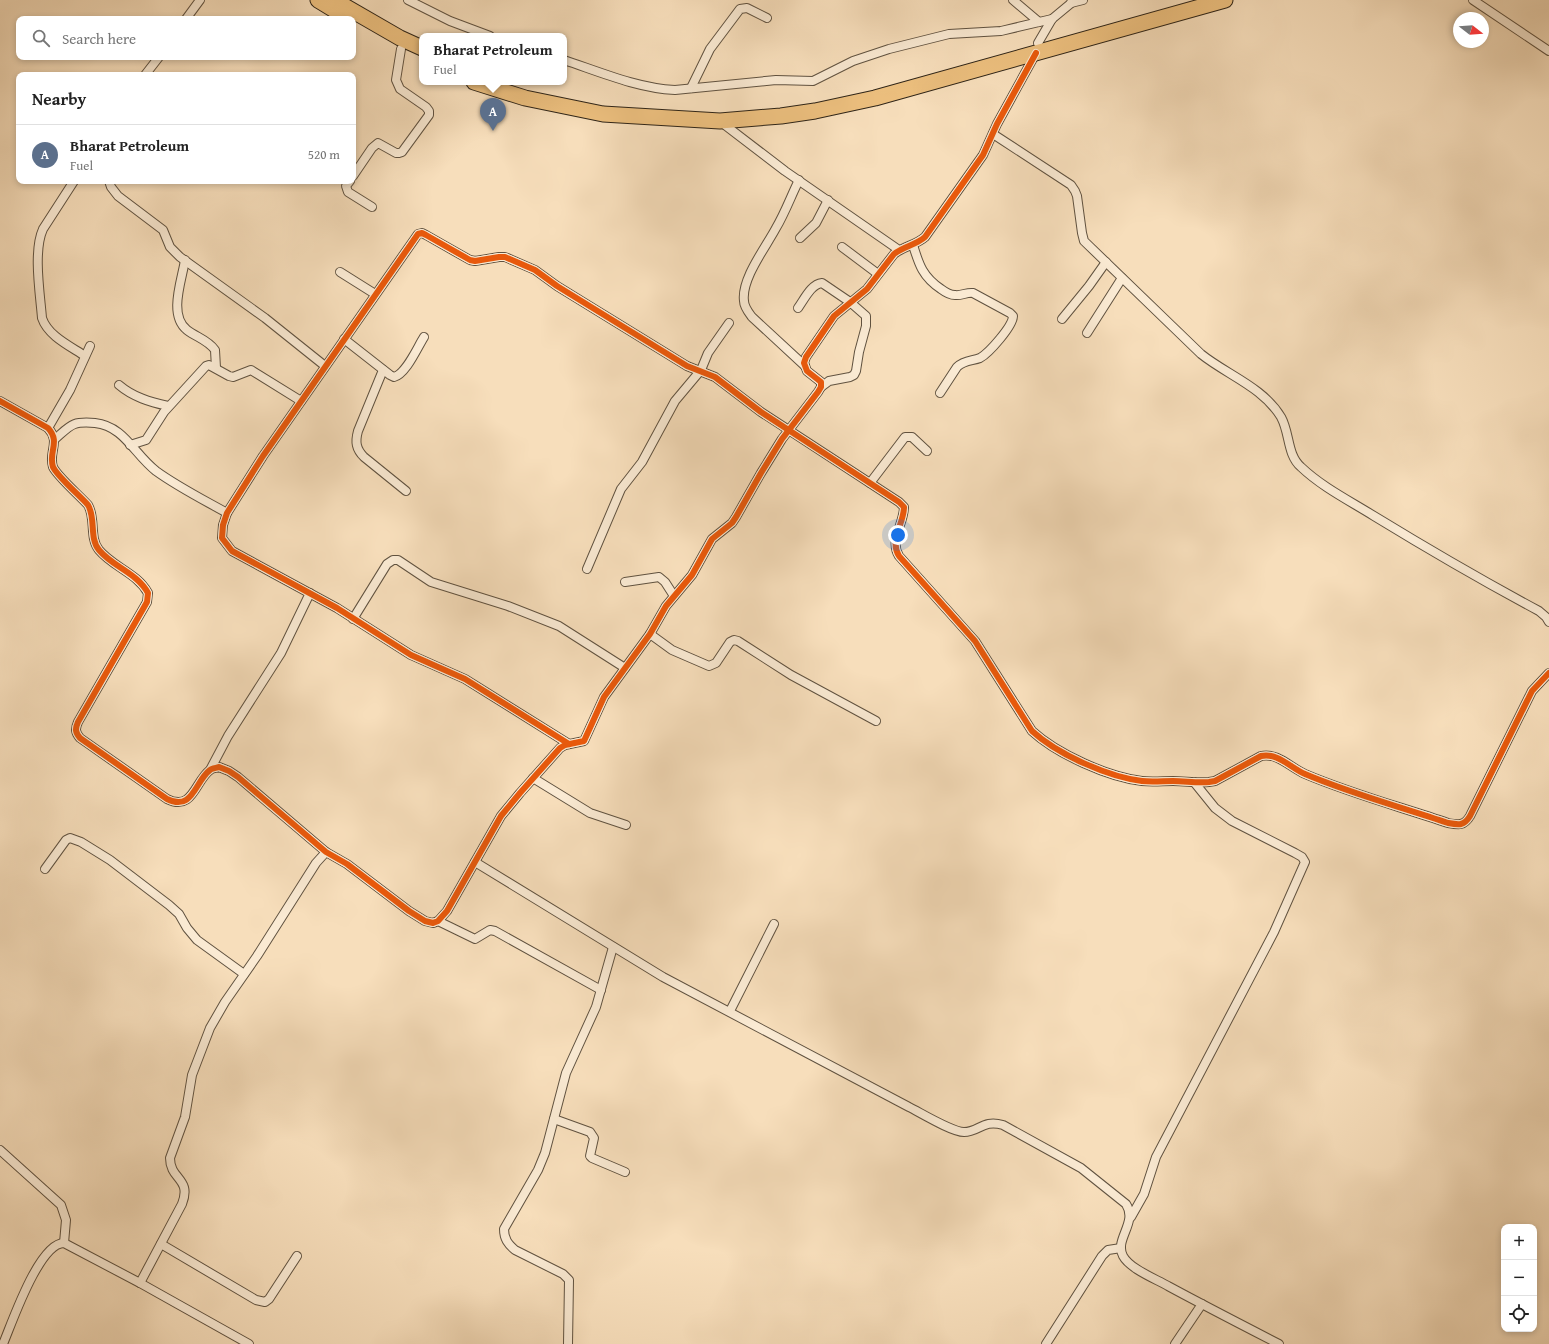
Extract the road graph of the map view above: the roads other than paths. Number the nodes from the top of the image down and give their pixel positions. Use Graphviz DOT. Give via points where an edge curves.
graph roads {
  1 [pos="200,0"];
  2 [pos="318,0"];
  3 [pos="334,0"];
  4 [pos="408,0"];
  5 [pos="1013,0"];
  6 [pos="1084,0"];
  7 [pos="1188,0"];
  8 [pos="1225,0"];
  9 [pos="1473,0"];
  10 [pos="1073,2"];
  11 [pos="188,16"];
  12 [pos="344,16"];
  13 [pos="767,18"];
  14 [pos="1052,19"];
  15 [pos="1039,22"];
  16 [pos="356,23"];
  17 [pos="482,33"];
  18 [pos="419,47"];
  19 [pos="1037,48"];
  20 [pos="401,49"];
  21 [pos="1549,51"];
  22 [pos="419,58"];
  23 [pos="157,60"];
  24 [pos="567,61"];
  25 [pos="147,72"];
  26 [pos="484,85"];
  27 [pos="518,85"];
  28 [pos="691,88"];
  29 [pos="720,121"];
  30 [pos="993,134"];
  31 [pos="356,172"];
  32 [pos="799,180"];
  33 [pos="72,184"];
  34 [pos="110,184"];
  35 [pos="348,184"];
  36 [pos="828,200"];
  37 [pos="372,207"];
  38 [pos="800,238"];
  39 [pos="913,245"];
  40 [pos="842,247"];
  41 [pos="899,250"];
  42 [pos="185,260"];
  43 [pos="1106,262"];
  44 [pos="340,272"];
  45 [pos="878,274"];
  46 [pos="1122,278"];
  47 [pos="375,294"];
  48 [pos="850,302"];
  49 [pos="798,308"];
  50 [pos="1062,319"];
  51 [pos="729,323"];
  52 [pos="1087,333"];
  53 [pos="424,338"];
  54 [pos="344,339"];
  55 [pos="90,346"];
  56 [pos="85,356"];
  57 [pos="325,366"];
  58 [pos="805,366"];
  59 [pos="216,368"];
  60 [pos="383,370"];
  61 [pos="701,370"];
  62 [pos="118,385"];
  63 [pos="821,387"];
  64 [pos="940,393"];
  65 [pos="300,401"];
  66 [pos="0,402"];
  67 [pos="168,406"];
  68 [pos="48,428"];
  69 [pos="789,429"];
  70 [pos="55,440"];
  71 [pos="130,445"];
  72 [pos="927,451"];
  73 [pos="870,483"];
  74 [pos="406,491"];
  75 [pos="228,513"];
  76 [pos="587,569"];
  77 [pos="625,582"];
  78 [pos="310,593"];
  79 [pos="674,596"];
  80 [pos="353,619"];
  81 [pos="1549,622"];
  82 [pos="650,634"];
  83 [pos="625,668"];
  84 [pos="1549,672"];
  85 [pos="876,721"];
  86 [pos="570,744"];
  87 [pos="210,770"];
  88 [pos="533,778"];
  89 [pos="1194,782"];
  90 [pos="626,825"];
  91 [pos="326,852"];
  92 [pos="475,862"];
  93 [pos="45,869"];
  94 [pos="438,921"];
  95 [pos="774,924"];
  96 [pos="613,947"];
  97 [pos="244,974"];
  98 [pos="601,990"];
  99 [pos="730,1011"];
  100 [pos="554,1119"];
  101 [pos="0,1150"];
  102 [pos="625,1172"];
  103 [pos="1130,1220"];
  104 [pos="64,1243"];
  105 [pos="161,1244"];
  106 [pos="1121,1248"];
  107 [pos="297,1256"];
  108 [pos="140,1283"];
  109 [pos="1202,1304"];
  110 [pos="3,1344"];
  111 [pos="249,1344"];
  112 [pos="568,1344"];
  113 [pos="1046,1344"];
  114 [pos="1175,1344"];
  115 [pos="1279,1344"];
  1 -- 11 [label="street"];
  2 -- 12 [label="highway"];
  3 -- 18 [label="highway"];
  4 -- 17 [label="street" via="450,21"];
  5 -- 15 [label="street"];
  6 -- 10 [label="street"];
  7 -- 19 [label="highway"];
  8 -- 19 [label="highway"];
  9 -- 21 [label="street"];
  10 -- 14 [label="street"];
  13 -- 28 [label="street" via="747,8 740,8 710,49"];
  14 -- 15 [label="street"];
  14 -- 19 [label="street"];
  15 -- 28 [label="street" via="1001,31 949,34 897,47 853,61 813,81 776,80"];
  16 -- 20 [label="highway"];
  19 -- 27 [label="highway" via="872,89 785,107 737,112 617,106"];
  19 -- 29 [label="highway" via="875,98 815,111"];
  19 -- 30 [label="street"];
  20 -- 22 [label="highway"];
  20 -- 31 [label="street" via="396,80 398,85 426,107 429,115 402,152 399,154 378,143"];
  23 -- 25 [label="street"];
  24 -- 28 [label="street" via="651,87 674,90"];
  26 -- 29 [label="highway" via="525,98 604,114"];
  29 -- 32 [label="street"];
  30 -- 39 [label="street" via="973,171 925,238"];
  30 -- 43 [label="street" via="1072,185 1077,196 1084,241"];
  32 -- 36 [label="street"];
  32 -- 58 [label="street" via="777,227 753,268 744,291 744,302 752,317"];
  33 -- 56 [label="street" via="39,236 42,318 52,334"];
  34 -- 42 [label="street" via="118,196 163,230 170,246"];
  35 -- 37 [label="street" via="348,192"];
  36 -- 38 [label="street" via="816,223"];
  36 -- 41 [label="street"];
  39 -- 41 [label="street"];
  39 -- 64 [label="street" via="923,272 935,285 951,295 973,293 1013,316 1010,326 986,353 960,364"];
  40 -- 45 [label="street"];
  41 -- 45 [label="street"];
  42 -- 57 [label="street" via="265,318"];
  42 -- 59 [label="street" via="177,313 187,329 208,342 215,350"];
  43 -- 46 [label="street"];
  43 -- 50 [label="street"];
  44 -- 47 [label="street"];
  45 -- 48 [label="street" via="867,290"];
  46 -- 52 [label="street"];
  46 -- 81 [label="street" via="1201,354 1264,397 1281,418 1293,456 1301,468 1404,534 1539,611"];
  47 -- 54 [label="street"];
  47 -- 61 [label="street" via="414,238 422,233 470,260 505,257 535,270 687,366"];
  48 -- 49 [label="street" via="826,285 817,284"];
  48 -- 58 [label="street" via="834,316 806,357"];
  48 -- 63 [label="street" via="866,316 856,371 850,377 834,380"];
  51 -- 61 [label="street" via="708,353"];
  53 -- 60 [label="street" via="401,373 394,377"];
  54 -- 57 [label="street"];
  54 -- 60 [label="street"];
  55 -- 56 [label="street"];
  56 -- 68 [label="street" via="70,390"];
  57 -- 65 [label="street"];
  58 -- 63 [label="street" via="818,378"];
  59 -- 65 [label="street" via="233,377 251,370"];
  59 -- 67 [label="street" via="209,365 202,368"];
  60 -- 74 [label="street" via="356,442 359,452 364,457"];
  61 -- 69 [label="street"];
  61 -- 76 [label="street" via="675,401 642,462 621,490"];
  62 -- 67 [label="street" via="138,397"];
  63 -- 69 [label="street"];
  65 -- 75 [label="street"];
  66 -- 68 [label="street"];
  67 -- 71 [label="street" via="146,440"];
  68 -- 70 [label="street"];
  69 -- 73 [label="street"];
  69 -- 79 [label="street" via="732,523 712,539 692,575"];
  70 -- 71 [label="street" via="75,422 99,423 114,428"];
  70 -- 87 [label="street" via="52,461 54,468 91,510 94,537 99,550 139,581 148,593 147,602 78,722 76,733 175,803 183,802 190,796"];
  71 -- 75 [label="street" via="142,460 156,471"];
  72 -- 73 [label="street" via="912,437 905,437"];
  73 -- 89 [label="street" via="904,507 895,545 896,552 975,641 1032,731 1064,753 1117,775 1142,781"];
  75 -- 78 [label="street" via="223,525 222,538 232,551"];
  77 -- 79 [label="street" via="659,577"];
  78 -- 80 [label="street"];
  78 -- 87 [label="street" via="281,653 228,736"];
  79 -- 82 [label="street"];
  80 -- 83 [label="street" via="387,564 398,560 431,582 508,606 560,626"];
  80 -- 86 [label="street" via="411,655 469,681"];
  82 -- 83 [label="street"];
  82 -- 85 [label="street" via="672,650 709,666 716,663 730,642 738,641 791,675"];
  83 -- 86 [label="street" via="600,704 584,741"];
  84 -- 89 [label="street" via="1532,691 1467,822 1462,825 1448,823 1329,783 1268,755 1261,756 1215,781"];
  86 -- 88 [label="street" via="560,748"];
  87 -- 91 [label="street" via="219,767 229,770"];
  88 -- 90 [label="street" via="590,813"];
  88 -- 92 [label="street" via="501,816"];
  89 -- 103 [label="street" via="1215,808 1232,821 1296,853 1304,862 1268,944 1156,1157 1144,1194"];
  91 -- 94 [label="street" via="352,867 408,912 425,921"];
  91 -- 97 [label="street" via="316,863"];
  92 -- 94 [label="street" via="447,911"];
  92 -- 96 [label="street"];
  93 -- 97 [label="street" via="66,840 70,838 81,842 175,910 197,940"];
  94 -- 98 [label="street" via="475,938 495,930"];
  95 -- 99 [label="street"];
  96 -- 98 [label="street"];
  96 -- 99 [label="street" via="663,977"];
  97 -- 105 [label="street" via="210,1028 192,1075 185,1117 170,1158 170,1165 185,1189 185,1195"];
  98 -- 100 [label="street" via="566,1073"];
  99 -- 103 [label="street" via="850,1078 951,1128 964,1132 989,1123 999,1124 1074,1163 1126,1204 1130,1210"];
  100 -- 102 [label="street" via="590,1132 594,1138 590,1156"];
  100 -- 112 [label="street" via="538,1170 506,1225 504,1234 509,1245 515,1250 563,1274 568,1280"];
  101 -- 104 [label="street" via="61,1205 66,1220"];
  103 -- 106 [label="street"];
  104 -- 108 [label="street"];
  104 -- 110 [label="street" via="59,1243 48,1251 32,1276"];
  105 -- 107 [label="street" via="256,1300 265,1302"];
  105 -- 108 [label="street"];
  106 -- 109 [label="street" via="1123,1256 1140,1271"];
  106 -- 113 [label="street" via="1108,1250 1102,1256"];
  108 -- 111 [label="street"];
  109 -- 114 [label="street"];
  109 -- 115 [label="street"];
}
